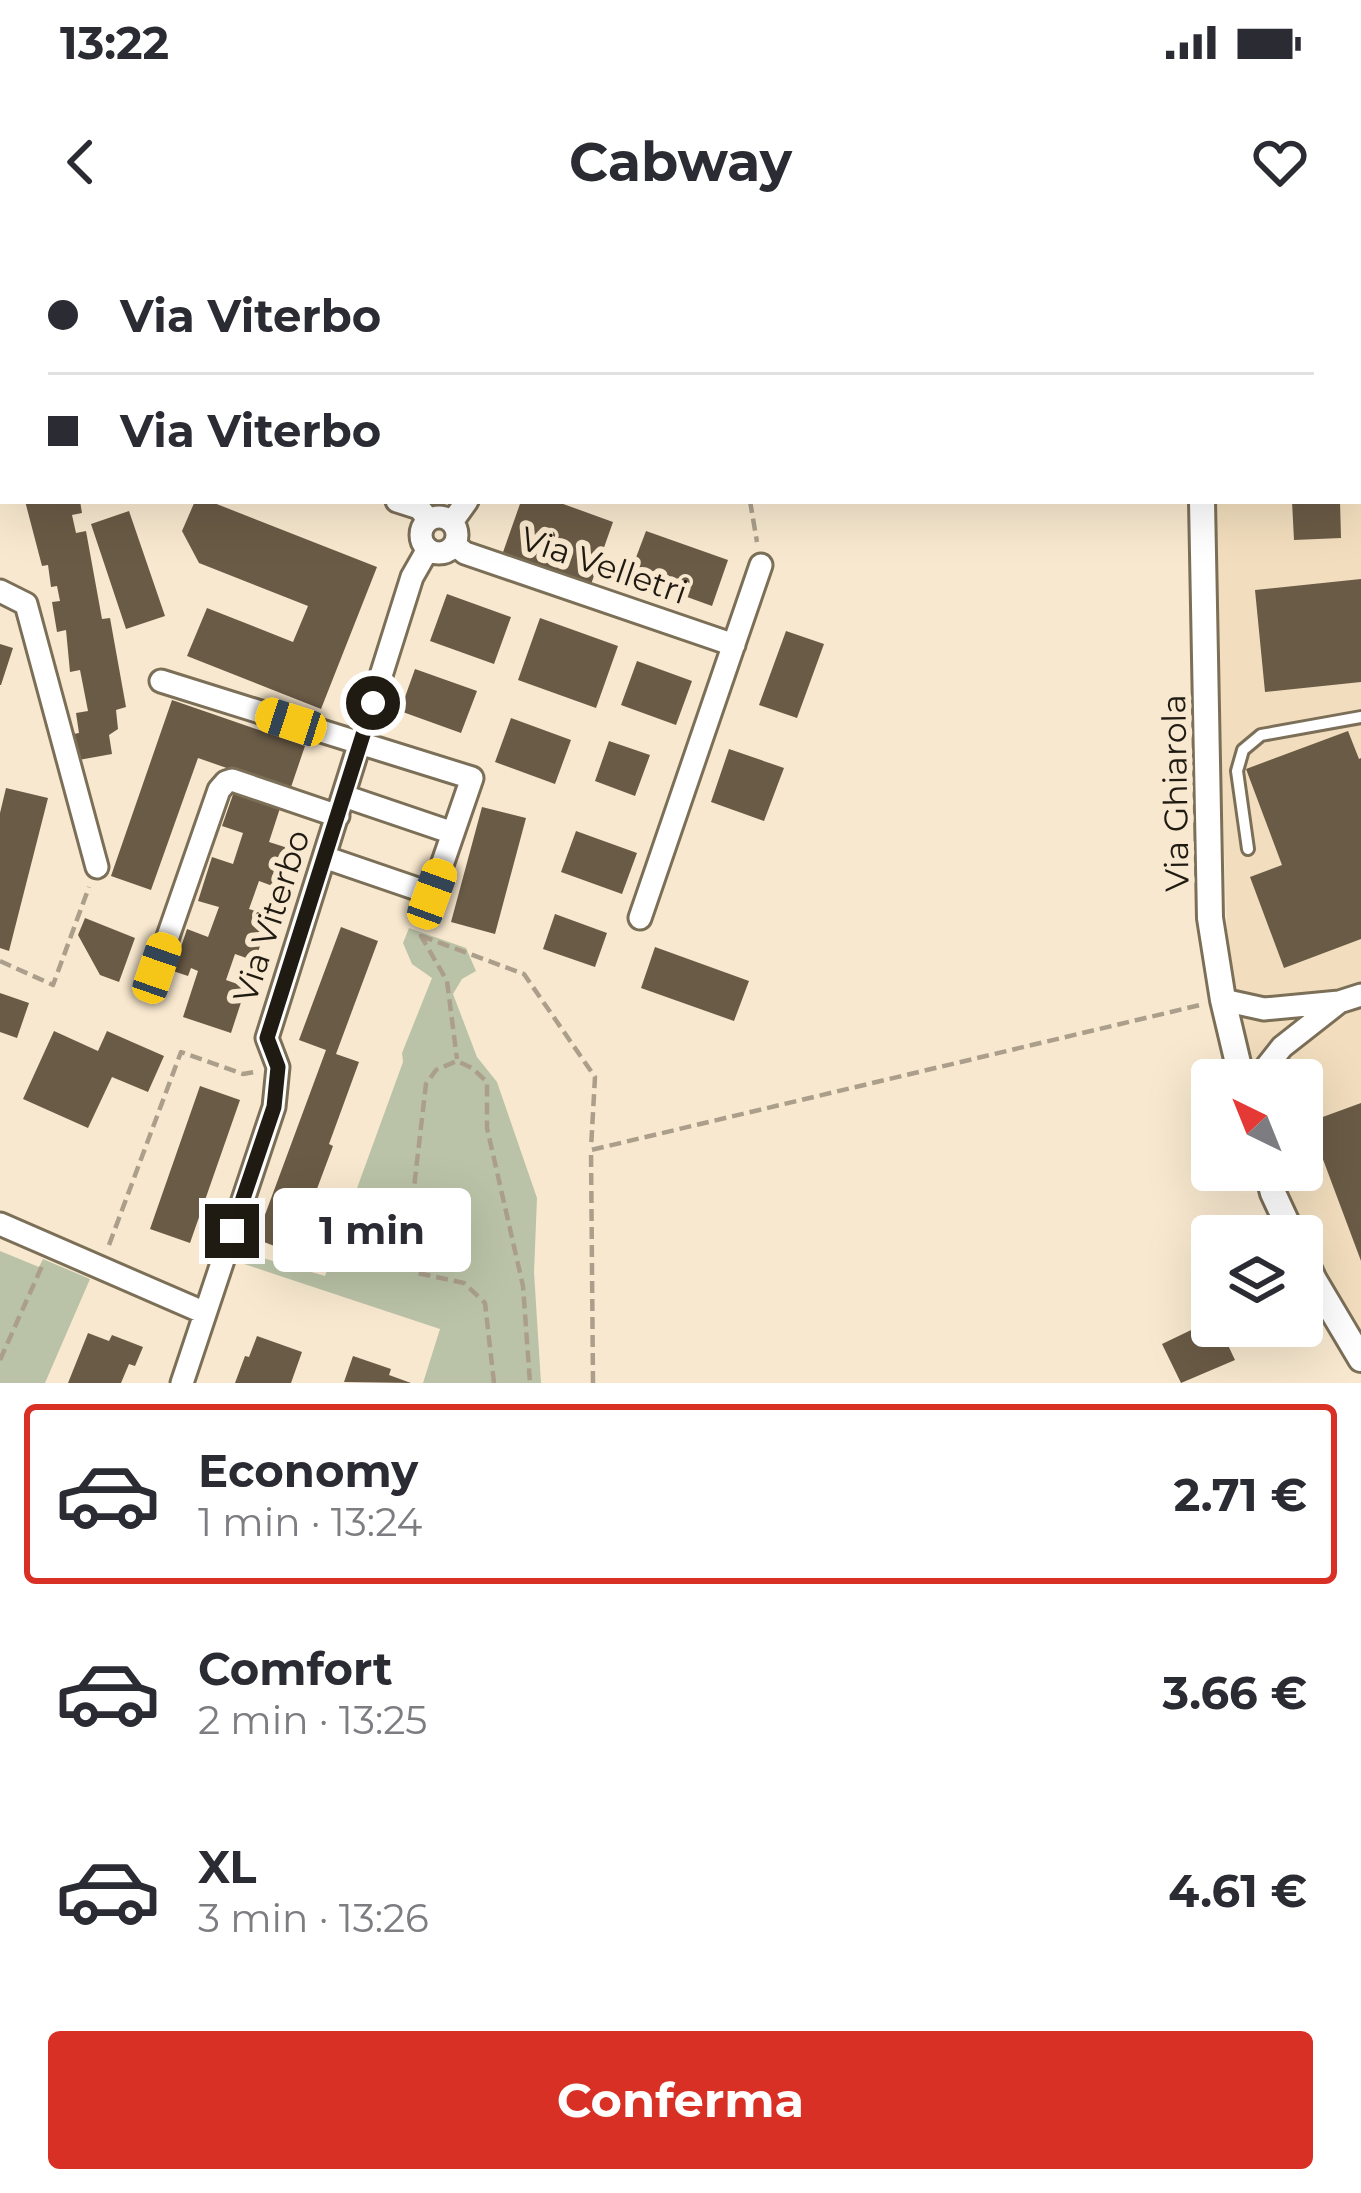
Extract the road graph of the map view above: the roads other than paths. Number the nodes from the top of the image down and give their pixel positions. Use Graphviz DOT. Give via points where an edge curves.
graph roads {
  1 [pos="407,504"];
  2 [pos="465,504"];
  3 [pos="1202,504"];
  4 [pos="445,529"];
  5 [pos="761,565"];
  6 [pos="0,591"];
  7 [pos="734,645"];
  8 [pos="161,680"];
  9 [pos="1361,717"];
  10 [pos="360,744"];
  11 [pos="341,806"];
  12 [pos="453,833"];
  13 [pos="1248,849"];
  14 [pos="324,857"];
  15 [pos="97,867"];
  16 [pos="640,918"];
  17 [pos="157,968"];
  18 [pos="1350,999"];
  19 [pos="1223,1000"];
  20 [pos="1237,1059"];
  21 [pos="1273,1059"];
  22 [pos="0,1224"];
  23 [pos="1323,1295"];
  24 [pos="205,1313"];
  25 [pos="1361,1359"];
  26 [pos="182,1383"];
  1 -- 4 [label="street, Via Velletri"];
  2 -- 4 [label="street"];
  3 -- 19 [label="street, Via Ghiarola" via="1210,918"];
  4 -- 7 [label="street, Via Velletri" via="465,553"];
  4 -- 10 [label="street, Via Viterbo" via="443,553 428,549 412,578"];
  5 -- 7 [label="street"];
  6 -- 15 [label="street" via="26,604"];
  7 -- 16 [label="street"];
  8 -- 10 [label="street"];
  9 -- 13 [label="lane" via="1261,735 1243,750 1237,772"];
  10 -- 11 [label="street, Via Viterbo"];
  10 -- 12 [label="street" via="472,778"];
  11 -- 12 [label="street"];
  11 -- 14 [label="street, Via Viterbo"];
  11 -- 17 [label="street" via="226,782"];
  12 -- 14 [label="street" via="432,894"];
  14 -- 24 [label="street, Via Viterbo" via="267,1038 278,1067 274,1107"];
  18 -- 19 [label="street" via="1264,1009"];
  18 -- 21 [label="street"];
  19 -- 20 [label="street, Via Ghiarola"];
  22 -- 24 [label="street"];
  23 -- 25 [label="street"];
  24 -- 26 [label="street, Via Viterbo"];
}
